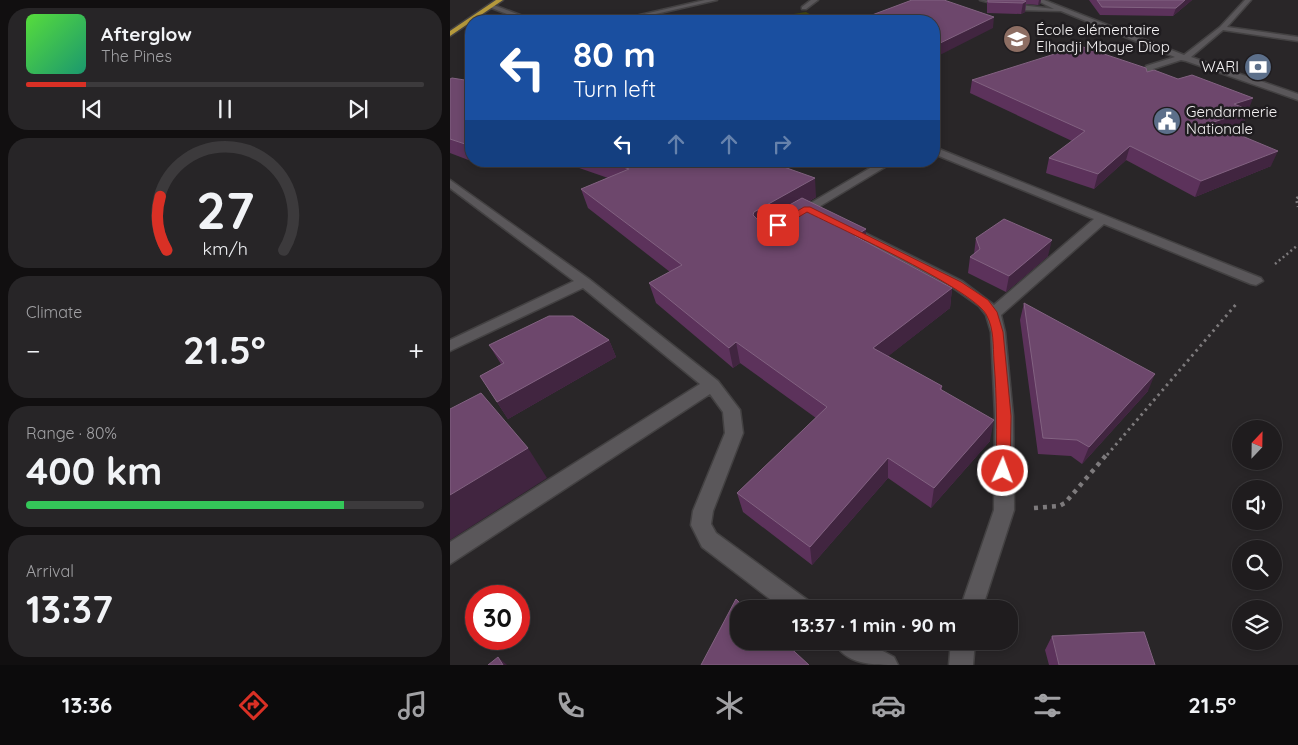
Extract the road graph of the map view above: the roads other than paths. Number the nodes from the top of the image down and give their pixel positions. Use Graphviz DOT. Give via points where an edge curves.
graph roads {
  1 [pos="500,0"];
  2 [pos="714,0"];
  3 [pos="815,0"];
  4 [pos="983,0"];
  5 [pos="1039,0"];
  6 [pos="1248,0"];
  7 [pos="491,6"];
  8 [pos="804,8"];
  9 [pos="1064,11"];
  10 [pos="478,15"];
  11 [pos="515,15"];
  12 [pos="645,15"];
  13 [pos="465,24"];
  14 [pos="1222,28"];
  15 [pos="450,34"];
  16 [pos="1298,38"];
  17 [pos="1182,58"];
  18 [pos="1147,81"];
  19 [pos="1298,97"];
  20 [pos="940,152"];
  21 [pos="880,167"];
  22 [pos="450,183"];
  23 [pos="807,209"];
  24 [pos="790,219"];
  25 [pos="1102,219"];
  26 [pos="1256,281"];
  27 [pos="584,282"];
  28 [pos="993,314"];
  29 [pos="450,346"];
  30 [pos="712,384"];
  31 [pos="450,554"];
  32 [pos="789,600"];
  33 [pos="975,600"];
  34 [pos="856,650"];
  35 [pos="963,650"];
  36 [pos="886,665"];
  37 [pos="962,665"];
  1 -- 7 [label="highway"];
  2 -- 12 [label="street"];
  3 -- 8 [label="street"];
  4 -- 9 [label="street" via="1033,10"];
  5 -- 9 [label="street"];
  6 -- 14 [label="street"];
  7 -- 10 [label="highway"];
  7 -- 11 [label="street"];
  9 -- 17 [label="street"];
  13 -- 15 [label="highway"];
  14 -- 16 [label="street"];
  14 -- 17 [label="street"];
  17 -- 18 [label="street" via="1149,68"];
  17 -- 19 [label="street"];
  20 -- 25 [label="street"];
  21 -- 23 [label="street"];
  22 -- 27 [label="street"];
  23 -- 24 [label="street"];
  23 -- 28 [label="street" via="957,284 984,303"];
  25 -- 26 [label="street"];
  25 -- 28 [label="street"];
  27 -- 29 [label="street"];
  27 -- 30 [label="street"];
  28 -- 33 [label="street" via="998,332 1004,416 1004,510"];
  30 -- 31 [label="street"];
  30 -- 32 [label="street" via="731,410 734,433 702,511 701,525 709,540"];
  34 -- 36 [label="street"];
  35 -- 37 [label="street"];
}
